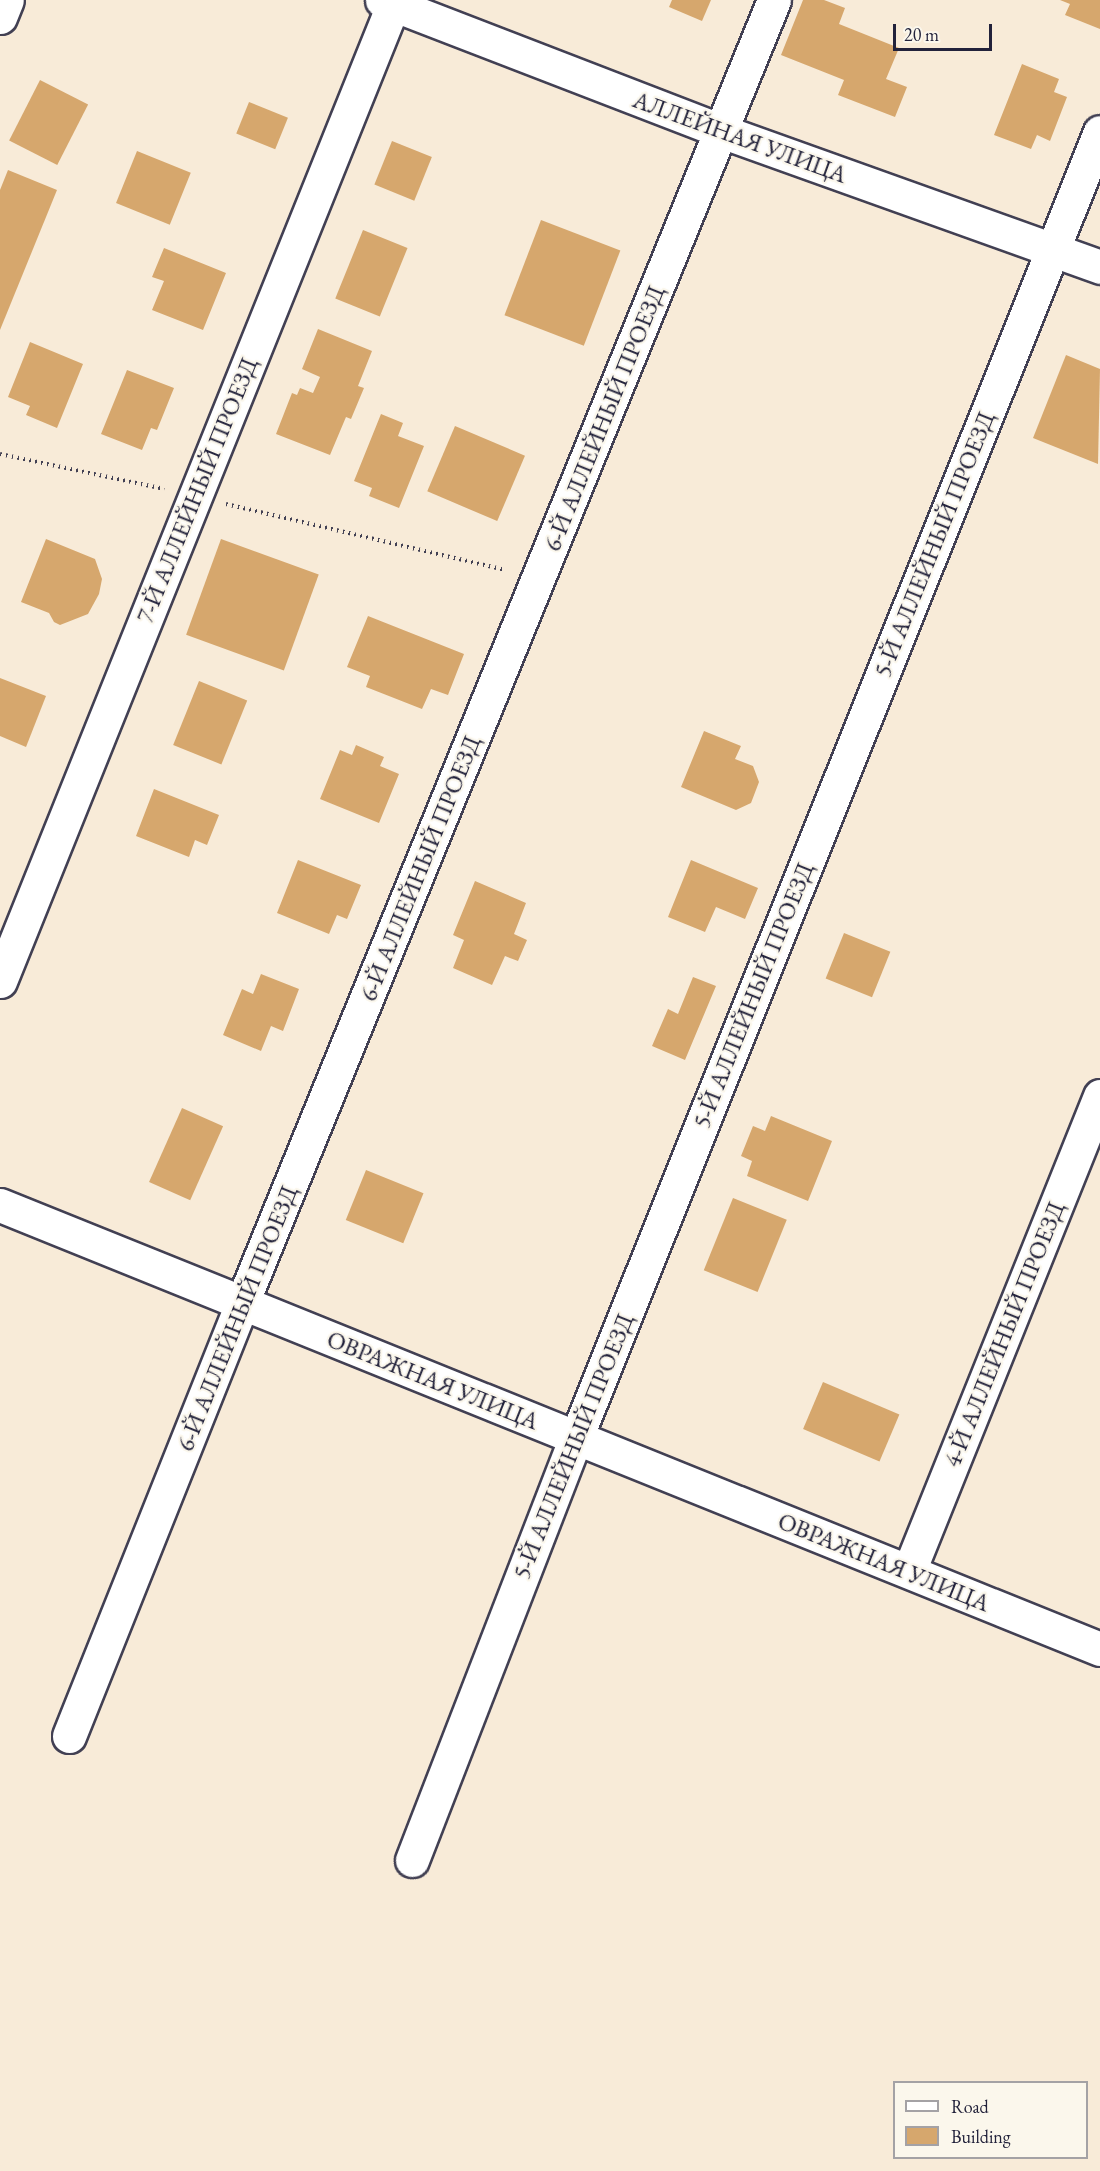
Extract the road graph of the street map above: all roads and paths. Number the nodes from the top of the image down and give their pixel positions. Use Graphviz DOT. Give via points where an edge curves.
graph roads {
  1 [pos="7,0"];
  2 [pos="774,0"];
  3 [pos="390,2"];
  4 [pos="0,17"];
  5 [pos="721,131"];
  6 [pos="1100,132"];
  7 [pos="1052,250"];
  8 [pos="1100,267"];
  9 [pos="0,454"];
  10 [pos="195,496"];
  11 [pos="538,579"];
  12 [pos="0,981"];
  13 [pos="1100,1096"];
  14 [pos="0,1205"];
  15 [pos="242,1303"];
  16 [pos="576,1438"];
  17 [pos="909,1572"];
  18 [pos="1100,1649"];
  19 [pos="69,1736"];
  20 [pos="412,1860"];
  1 -- 4 [label="street"];
  2 -- 5 [label="street, 6-Й АЛЛЕЙНЫЙ ПРОЕЗД"];
  3 -- 5 [label="street, АЛЛЕЙНАЯ УЛИЦА"];
  3 -- 10 [label="street, 7-Й АЛЛЕЙНЫЙ ПРОЕЗД"];
  5 -- 7 [label="street, АЛЛЕЙНАЯ УЛИЦА"];
  5 -- 11 [label="street, 6-Й АЛЛЕЙНЫЙ ПРОЕЗД"];
  6 -- 7 [label="street, 5-Й АЛЛЕЙНЫЙ ПРОЕЗД"];
  7 -- 8 [label="street, АЛЛЕЙНАЯ УЛИЦА"];
  7 -- 16 [label="street, 5-Й АЛЛЕЙНЫЙ ПРОЕЗД"];
  9 -- 10 [label="path"];
  10 -- 11 [label="path"];
  10 -- 12 [label="street, 7-Й АЛЛЕЙНЫЙ ПРОЕЗД"];
  11 -- 15 [label="street, 6-Й АЛЛЕЙНЫЙ ПРОЕЗД"];
  13 -- 17 [label="street, 4-Й АЛЛЕЙНЫЙ ПРОЕЗД"];
  14 -- 15 [label="street, ОВРАЖНАЯ УЛИЦА"];
  15 -- 16 [label="street, ОВРАЖНАЯ УЛИЦА"];
  15 -- 19 [label="street, 6-Й АЛЛЕЙНЫЙ ПРОЕЗД"];
  16 -- 17 [label="street, ОВРАЖНАЯ УЛИЦА"];
  16 -- 20 [label="street, 5-Й АЛЛЕЙНЫЙ ПРОЕЗД"];
  17 -- 18 [label="street, ОВРАЖНАЯ УЛИЦА"];
}
